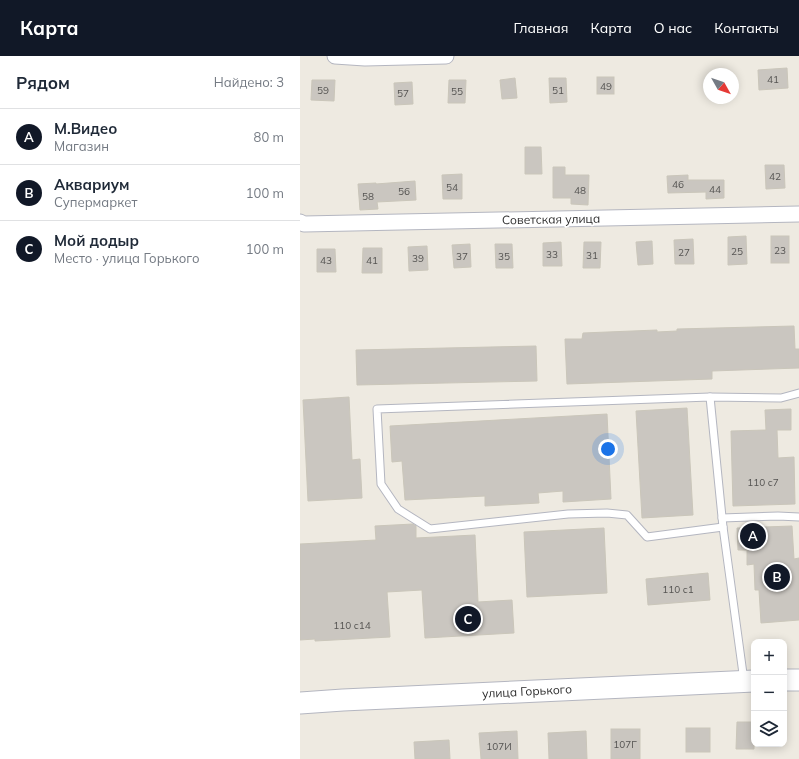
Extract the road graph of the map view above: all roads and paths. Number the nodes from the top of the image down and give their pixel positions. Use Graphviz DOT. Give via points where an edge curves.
graph roads {
  1 [pos="335,56"];
  2 [pos="446,56"];
  3 [pos="799,214"];
  4 [pos="302,223"];
  5 [pos="799,393"];
  6 [pos="710,397"];
  7 [pos="799,517"];
  8 [pos="722,518"];
  9 [pos="724,527"];
  10 [pos="787,680"];
  11 [pos="799,680"];
  12 [pos="749,681"];
  13 [pos="300,703"];
  1 -- 2 [label="street"];
  3 -- 4 [label="street, Советская улица"];
  5 -- 6 [label="lane" via="781,398"];
  6 -- 8 [label="lane"];
  6 -- 9 [label="lane" via="377,409 381,484 398,510 430,529 568,514 607,513 627,516 647,537"];
  7 -- 8 [label="lane"];
  8 -- 9 [label="lane"];
  9 -- 12 [label="lane"];
  10 -- 11 [label="street"];
  12 -- 13 [label="street, улица Горького"];
}
